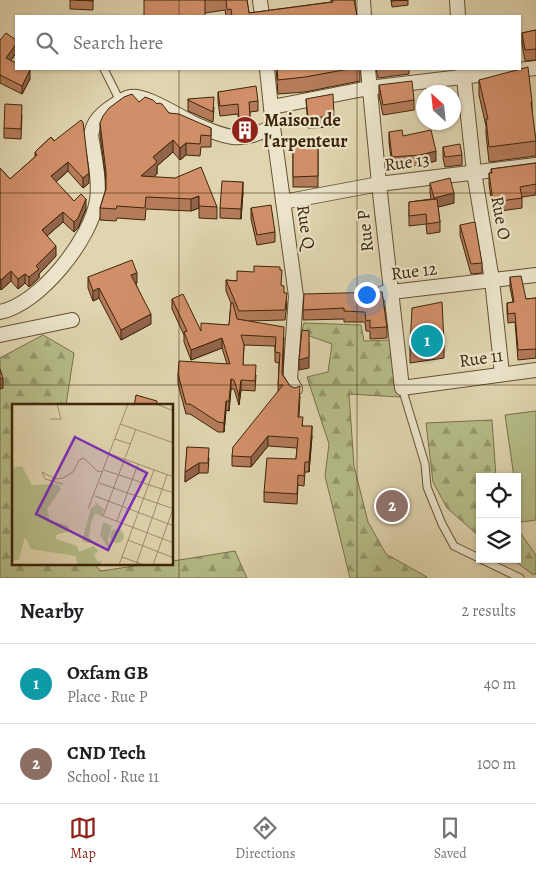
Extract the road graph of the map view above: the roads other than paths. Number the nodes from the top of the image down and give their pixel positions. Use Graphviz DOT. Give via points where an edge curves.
graph roads {
  1 [pos="260,0"];
  2 [pos="363,0"];
  3 [pos="457,0"];
  4 [pos="262,15"];
  5 [pos="364,15"];
  6 [pos="458,15"];
  7 [pos="536,68"];
  8 [pos="521,69"];
  9 [pos="104,70"];
  10 [pos="268,70"];
  11 [pos="368,70"];
  12 [pos="507,70"];
  13 [pos="464,73"];
  14 [pos="369,88"];
  15 [pos="120,101"];
  16 [pos="272,107"];
  17 [pos="273,126"];
  18 [pos="536,165"];
  19 [pos="474,172"];
  20 [pos="379,184"];
  21 [pos="284,202"];
  22 [pos="536,275"];
  23 [pos="492,280"];
  24 [pos="372,293"];
  25 [pos="391,293"];
  26 [pos="0,312"];
  27 [pos="72,320"];
  28 [pos="0,335"];
  29 [pos="536,370"];
  30 [pos="502,374"];
  31 [pos="402,388"];
  32 [pos="295,389"];
  33 [pos="520,578"];
  1 -- 4 [label="street"];
  2 -- 5 [label="street"];
  3 -- 6 [label="street"];
  7 -- 8 [label="street"];
  9 -- 15 [label="lane"];
  10 -- 16 [label="street, Rue Q"];
  11 -- 14 [label="street, Rue P"];
  12 -- 13 [label="street"];
  13 -- 14 [label="street"];
  13 -- 19 [label="street, Rue O"];
  14 -- 16 [label="street"];
  14 -- 20 [label="street, Rue P"];
  15 -- 17 [label="street" via="140,98 231,137 248,136"];
  15 -- 26 [label="street" via="92,126 98,198 89,226 50,280 33,296"];
  16 -- 17 [label="street, Rue Q"];
  17 -- 21 [label="street, Rue Q"];
  18 -- 19 [label="street, Rue 13"];
  19 -- 20 [label="street, Rue 13"];
  19 -- 23 [label="street, Rue O"];
  20 -- 21 [label="street, Rue 13"];
  20 -- 25 [label="street, Rue P"];
  21 -- 32 [label="street, Rue Q" via="301,296 290,380"];
  22 -- 23 [label="street, Rue 12"];
  23 -- 25 [label="street, Rue 12"];
  23 -- 30 [label="street, Rue O"];
  24 -- 25 [label="street, Rue 12"];
  25 -- 31 [label="street, Rue P"];
  27 -- 28 [label="street"];
  29 -- 30 [label="street, Rue 11"];
  30 -- 31 [label="street, Rue 11"];
  31 -- 33 [label="lane" via="425,464 427,487 454,546"];
}
